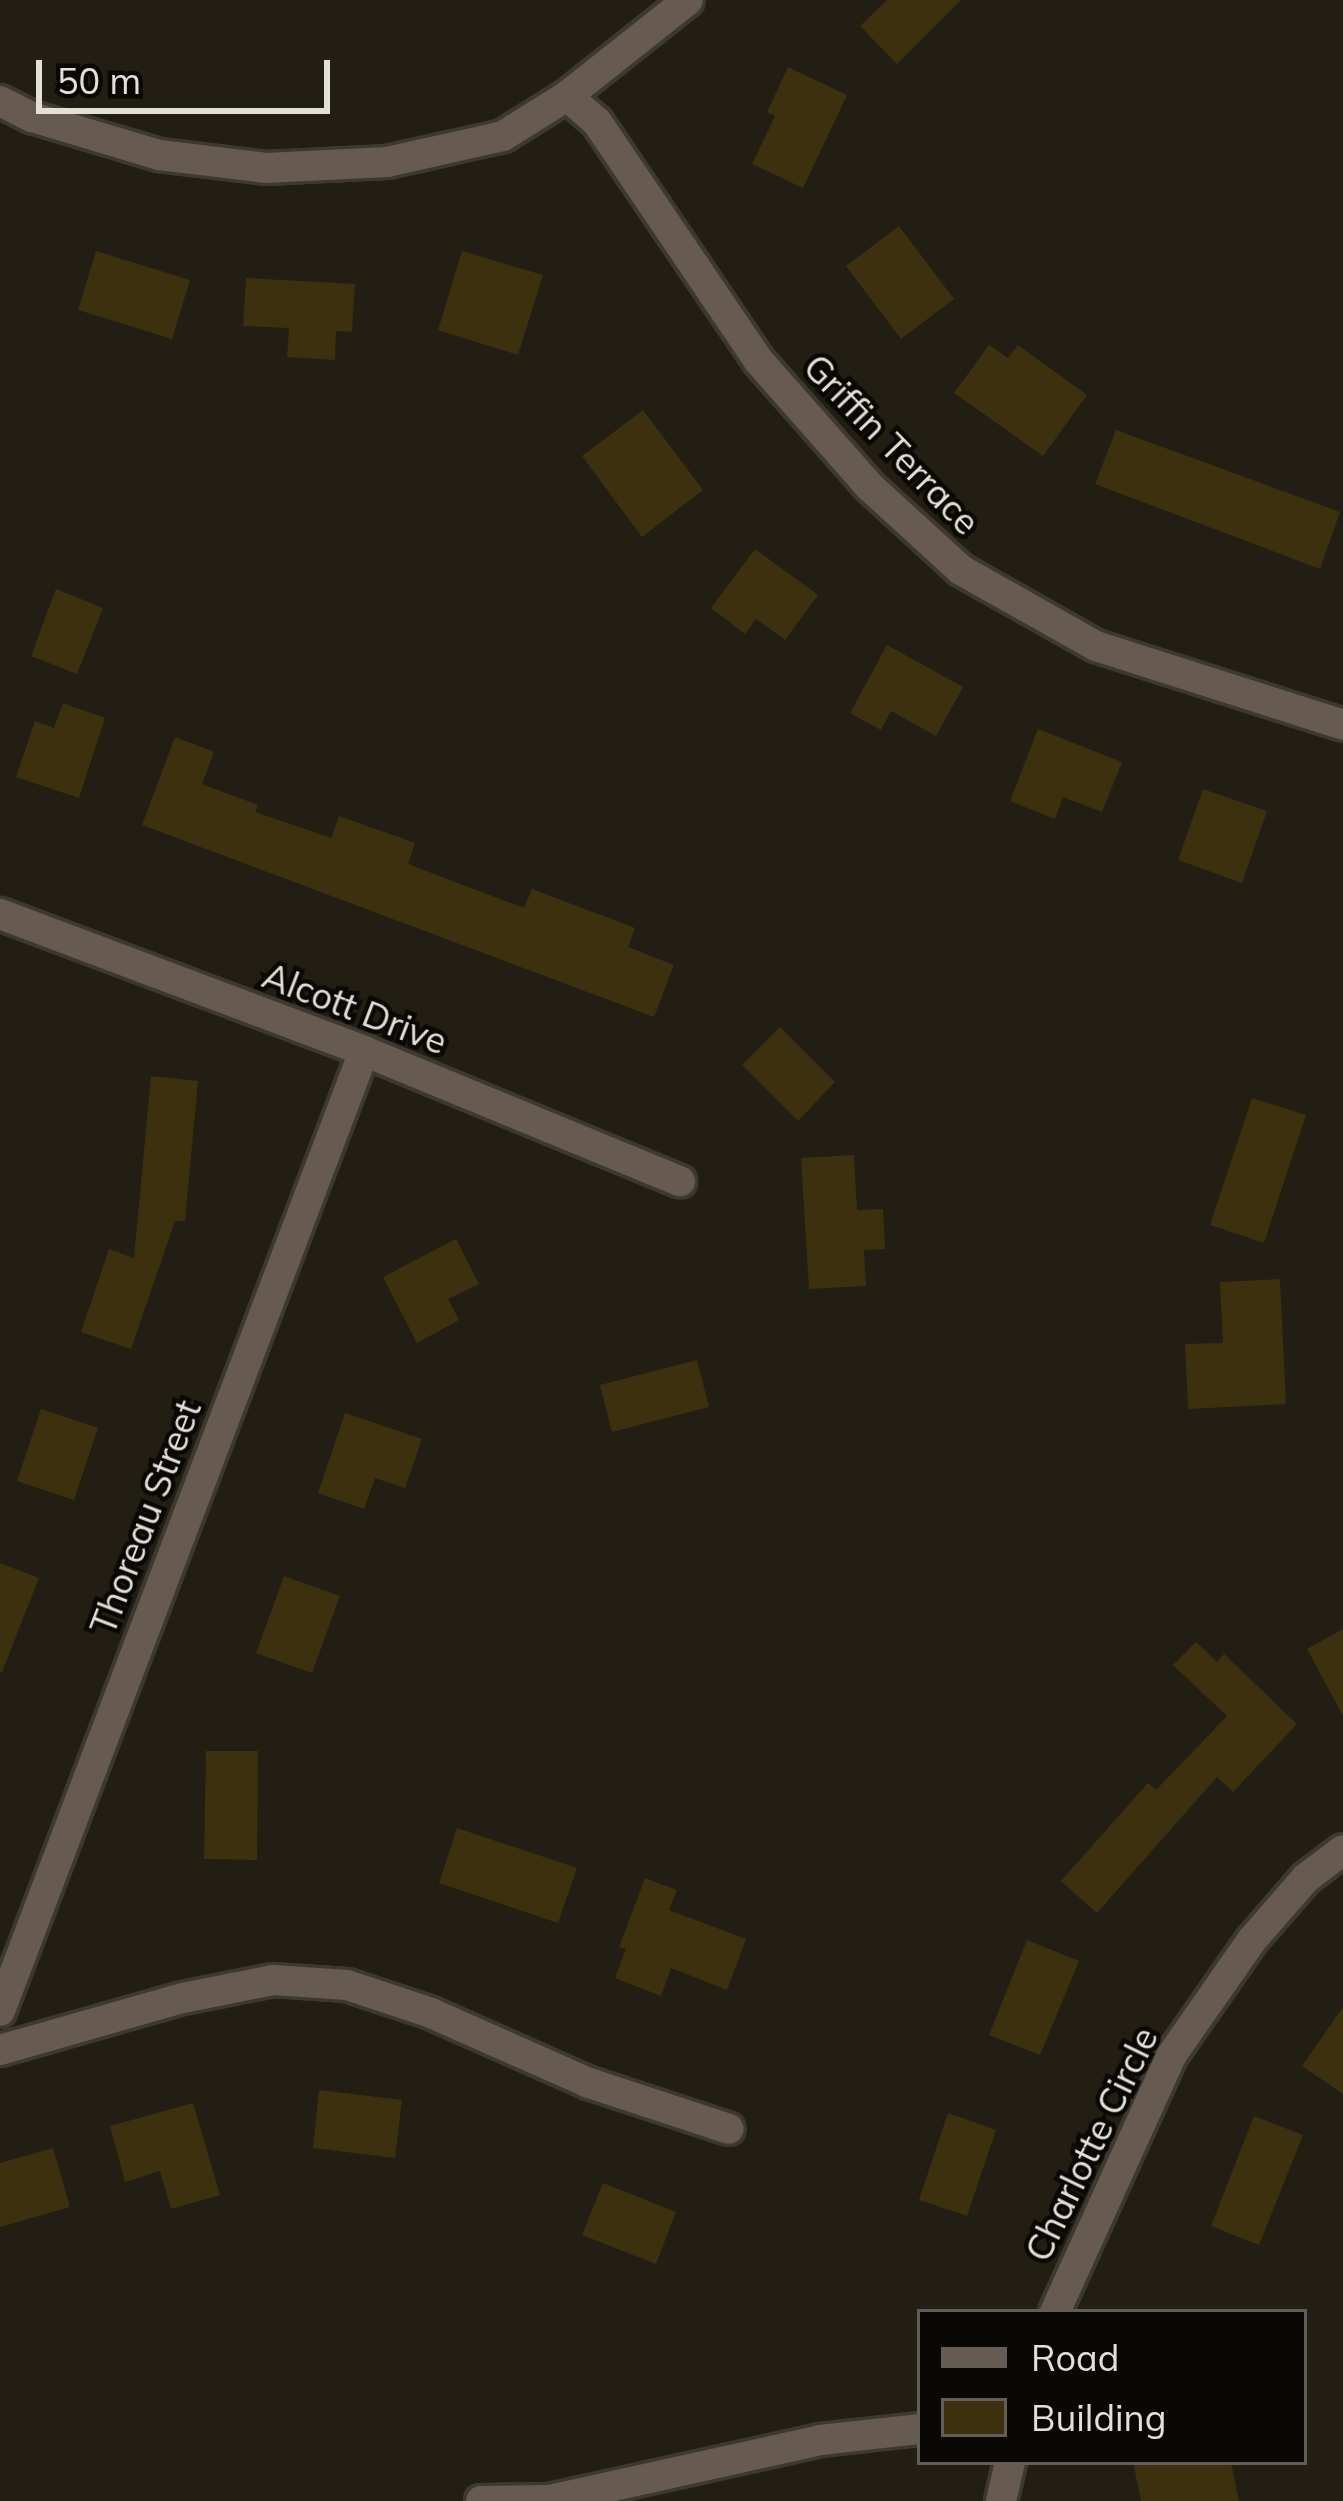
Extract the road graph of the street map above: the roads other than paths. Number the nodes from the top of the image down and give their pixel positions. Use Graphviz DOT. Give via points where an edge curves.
graph roads {
  1 [pos="688,0"];
  2 [pos="567,96"];
  3 [pos="0,101"];
  4 [pos="1343,725"];
  5 [pos="0,914"];
  6 [pos="364,1052"];
  7 [pos="680,1181"];
  8 [pos="1343,1850"];
  9 [pos="0,2011"];
  10 [pos="0,2050"];
  11 [pos="729,2129"];
  12 [pos="1056,2309"];
  13 [pos="917,2429"];
  14 [pos="1009,2465"];
  15 [pos="481,2501"];
  16 [pos="1001,2501"];
  1 -- 2 [label="street"];
  2 -- 3 [label="street" via="503,136 387,162 266,168 159,155"];
  2 -- 4 [label="street, Griffin Terrace" via="597,122 758,360 869,486 961,570 1096,646"];
  5 -- 6 [label="street, Alcott Drive"];
  6 -- 7 [label="street, Alcott Drive"];
  6 -- 9 [label="street, Thoreau Street"];
  8 -- 12 [label="street, Charlotte Circle" via="1252,1940 1171,2056"];
  10 -- 11 [label="street" via="273,1980 347,1985 589,2083"];
  13 -- 15 [label="street" via="820,2440 550,2500"];
  14 -- 16 [label="street"];
}
